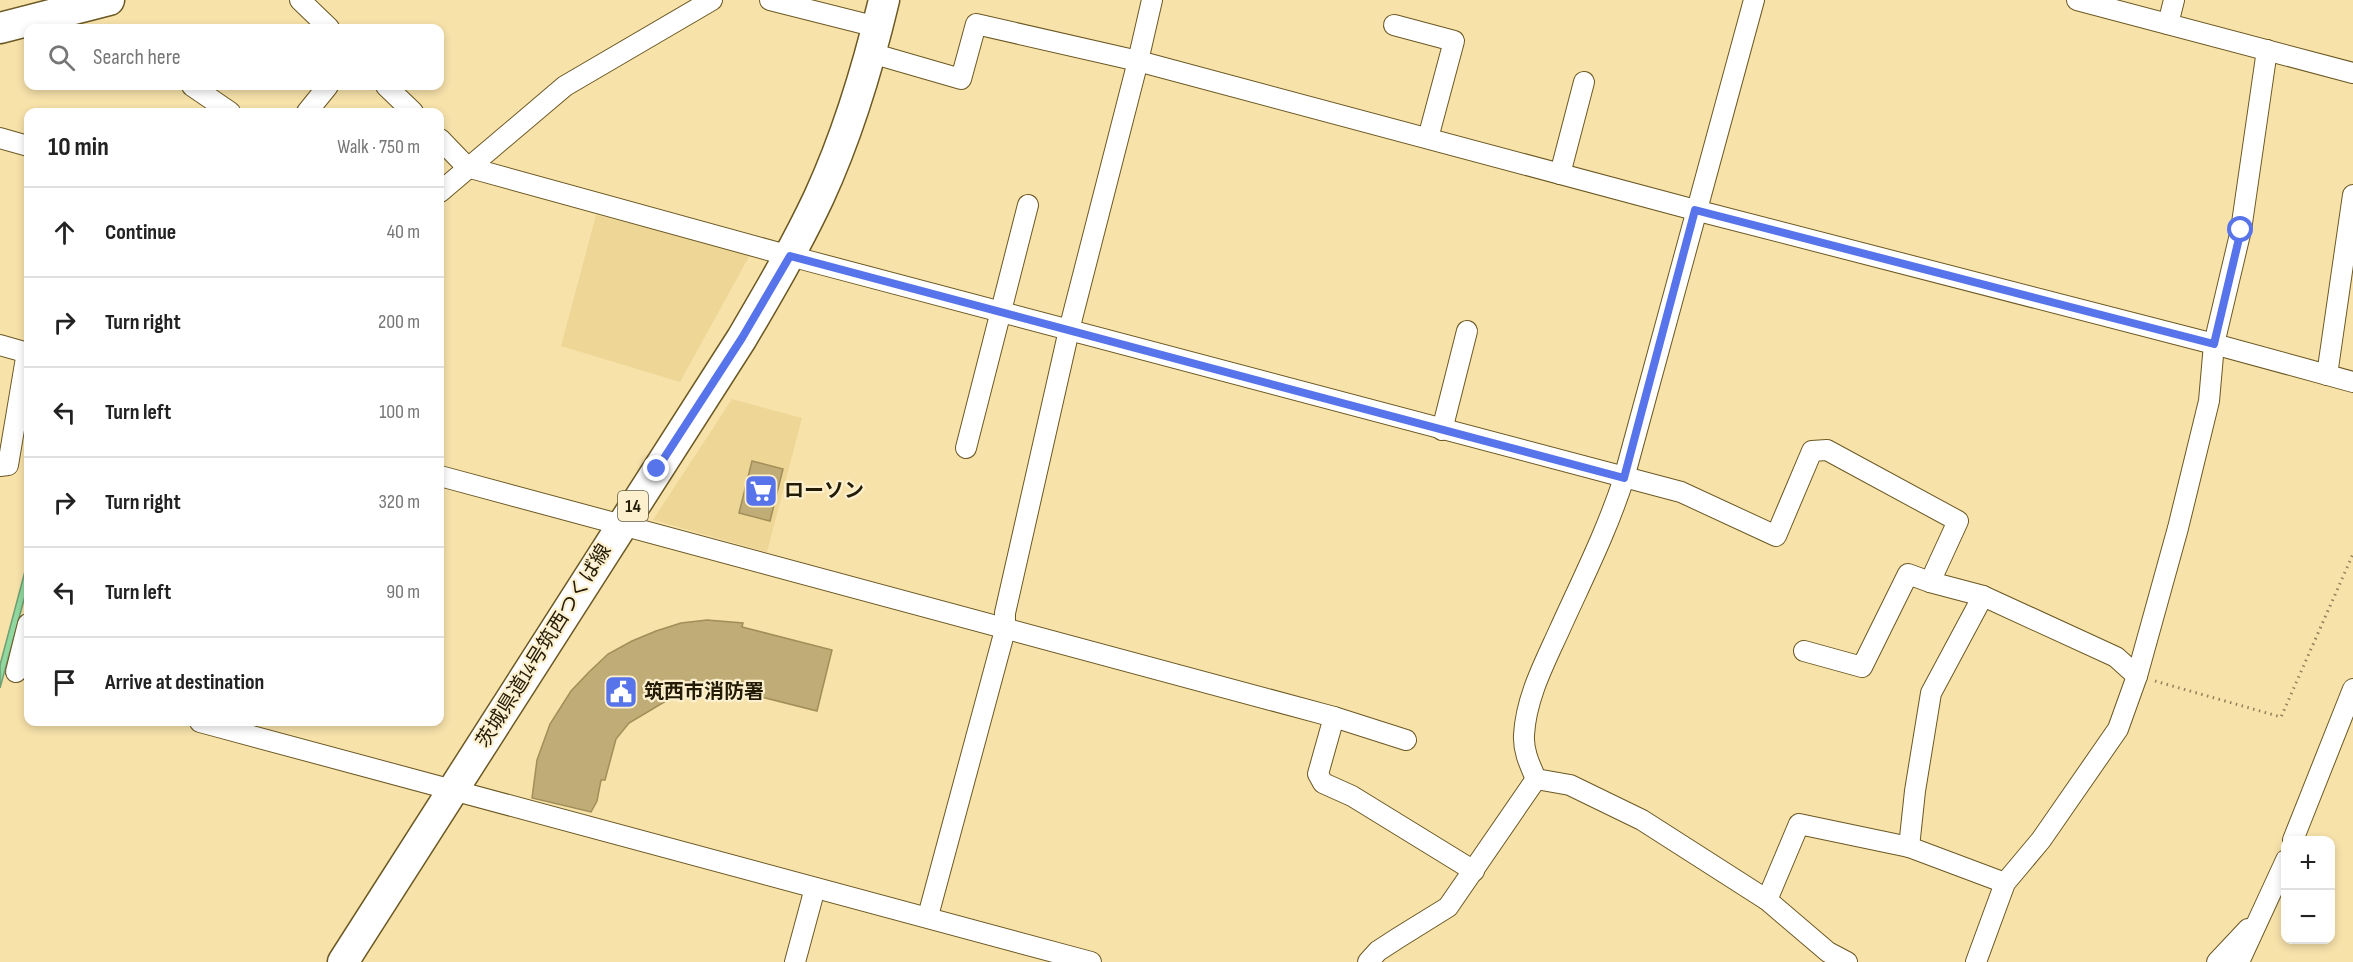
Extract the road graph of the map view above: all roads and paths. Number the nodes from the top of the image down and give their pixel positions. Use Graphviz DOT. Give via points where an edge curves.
graph roads {
  1 [pos="109,0"];
  2 [pos="300,0"];
  3 [pos="712,0"];
  4 [pos="770,0"];
  5 [pos="1152,0"];
  6 [pos="1754,0"];
  7 [pos="2077,0"];
  8 [pos="2174,0"];
  9 [pos="75,4"];
  10 [pos="325,24"];
  11 [pos="2168,24"];
  12 [pos="1394,25"];
  13 [pos="877,27"];
  14 [pos="0,28"];
  15 [pos="2267,50"];
  16 [pos="1138,61"];
  17 [pos="2353,73"];
  18 [pos="1584,81"];
  19 [pos="198,90"];
  20 [pos="325,90"];
  21 [pos="390,90"];
  22 [pos="224,108"];
  23 [pos="310,108"];
  24 [pos="409,108"];
  25 [pos="0,138"];
  26 [pos="1428,138"];
  27 [pos="444,144"];
  28 [pos="24,145"];
  29 [pos="467,167"];
  30 [pos="1560,174"];
  31 [pos="444,188"];
  32 [pos="2353,195"];
  33 [pos="1028,205"];
  34 [pos="1695,210"];
  35 [pos="790,256"];
  36 [pos="1001,312"];
  37 [pos="1069,330"];
  38 [pos="1467,332"];
  39 [pos="2214,344"];
  40 [pos="0,345"];
  41 [pos="24,351"];
  42 [pos="24,375"];
  43 [pos="2326,375"];
  44 [pos="2353,382"];
  45 [pos="1442,430"];
  46 [pos="966,448"];
  47 [pos="0,466"];
  48 [pos="444,477"];
  49 [pos="1624,478"];
  50 [pos="621,525"];
  51 [pos="2353,554"];
  52 [pos="1930,582"];
  53 [pos="1983,596"];
  54 [pos="1005,630"];
  55 [pos="24,637"];
  56 [pos="1804,651"];
  57 [pos="13,671"];
  58 [pos="2137,676"];
  59 [pos="2353,689"];
  60 [pos="1334,717"];
  61 [pos="215,726"];
  62 [pos="1406,740"];
  63 [pos="1536,779"];
  64 [pos="453,790"];
  65 [pos="2295,836"];
  66 [pos="1909,847"];
  67 [pos="1474,871"];
  68 [pos="2281,871"];
  69 [pos="2006,883"];
  70 [pos="815,888"];
  71 [pos="1767,900"];
  72 [pos="928,916"];
  73 [pos="2260,916"];
  74 [pos="1826,957"];
  75 [pos="343,962"];
  76 [pos="795,962"];
  77 [pos="1091,962"];
  78 [pos="1368,962"];
  79 [pos="1847,962"];
  80 [pos="1976,962"];
  81 [pos="2217,962"];
  82 [pos="2239,962"];
  83 [pos="2247,962"];
  1 -- 9 [label="main road"];
  2 -- 10 [label="street"];
  3 -- 29 [label="street" via="565,86"];
  4 -- 13 [label="street"];
  5 -- 16 [label="street"];
  6 -- 34 [label="street"];
  7 -- 11 [label="street"];
  8 -- 11 [label="street"];
  9 -- 14 [label="main road"];
  11 -- 15 [label="street"];
  12 -- 26 [label="street" via="1454,41"];
  13 -- 16 [label="street" via="961,79 976,24"];
  13 -- 35 [label="main road, 茨城県道14号筑西つくば線 / 14" via="855,107"];
  15 -- 17 [label="street"];
  15 -- 39 [label="street" via="2241,230"];
  16 -- 26 [label="street"];
  16 -- 37 [label="street"];
  18 -- 30 [label="street"];
  19 -- 22 [label="street"];
  20 -- 23 [label="street"];
  21 -- 24 [label="street"];
  25 -- 28 [label="street"];
  26 -- 30 [label="street"];
  27 -- 29 [label="street"];
  29 -- 31 [label="street"];
  29 -- 35 [label="street"];
  30 -- 34 [label="street"];
  32 -- 43 [label="street"];
  33 -- 36 [label="street"];
  34 -- 39 [label="street"];
  34 -- 49 [label="street"];
  35 -- 36 [label="street"];
  35 -- 50 [label="main road, 茨城県道14号筑西つくば線 / 14"];
  36 -- 37 [label="street"];
  36 -- 46 [label="street"];
  37 -- 45 [label="street"];
  37 -- 54 [label="street" via="1005,613"];
  38 -- 45 [label="street"];
  39 -- 43 [label="street"];
  39 -- 58 [label="street" via="2209,401"];
  40 -- 41 [label="street"];
  42 -- 47 [label="street" via="8,465"];
  43 -- 44 [label="street"];
  45 -- 49 [label="street"];
  48 -- 50 [label="street"];
  49 -- 52 [label="street" via="1681,492 1776,536 1812,451 1827,450 1958,521"];
  49 -- 63 [label="street" via="1538,678 1527,713 1524,738 1527,759"];
  50 -- 54 [label="street"];
  50 -- 64 [label="main road, 茨城県道14号筑西つくば線 / 14"];
  51 -- 58 [label="path" via="2281,717"];
  52 -- 53 [label="street"];
  52 -- 56 [label="street" via="1908,574 1862,668"];
  53 -- 58 [label="street" via="2116,657"];
  53 -- 66 [label="street" via="1931,693"];
  54 -- 60 [label="street"];
  54 -- 72 [label="street"];
  55 -- 57 [label="street"];
  58 -- 69 [label="street" via="2118,729 2041,840"];
  59 -- 65 [label="street"];
  60 -- 62 [label="street"];
  60 -- 67 [label="street" via="1318,774 1323,783 1352,796"];
  61 -- 64 [label="street"];
  63 -- 67 [label="street"];
  63 -- 71 [label="street" via="1570,785 1642,820"];
  64 -- 70 [label="street"];
  64 -- 75 [label="main road, 茨城県道14号筑西つくば線 / 14"];
  66 -- 69 [label="street"];
  66 -- 71 [label="street" via="1799,824"];
  67 -- 78 [label="street" via="1448,907 1378,951"];
  68 -- 73 [label="street"];
  69 -- 80 [label="street"];
  70 -- 72 [label="street"];
  70 -- 76 [label="street"];
  71 -- 74 [label="street"];
  72 -- 77 [label="street"];
  73 -- 81 [label="street"];
  73 -- 82 [label="street"];
  73 -- 83 [label="street"];
  74 -- 79 [label="street"];
}
